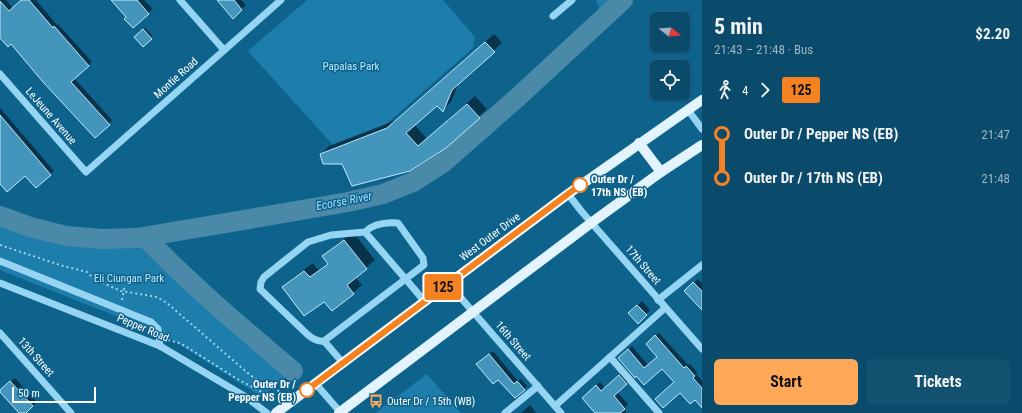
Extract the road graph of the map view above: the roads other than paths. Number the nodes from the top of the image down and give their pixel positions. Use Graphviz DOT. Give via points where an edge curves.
graph roads {
  1 [pos="180,0"];
  2 [pos="281,0"];
  3 [pos="572,0"];
  4 [pos="553,16"];
  5 [pos="224,50"];
  6 [pos="0,74"];
  7 [pos="702,100"];
  8 [pos="688,110"];
  9 [pos="702,129"];
  10 [pos="639,143"];
  11 [pos="702,145"];
  12 [pos="86,172"];
  13 [pos="661,172"];
  14 [pos="568,194"];
  15 [pos="591,223"];
  16 [pos="365,232"];
  17 [pos="0,262"];
  18 [pos="702,266"];
  19 [pos="406,280"];
  20 [pos="0,283"];
  21 [pos="448,283"];
  22 [pos="658,300"];
  23 [pos="424,301"];
  24 [pos="666,308"];
  25 [pos="473,312"];
  26 [pos="0,333"];
  27 [pos="324,341"];
  28 [pos="160,346"];
  29 [pos="702,349"];
  30 [pos="610,357"];
  31 [pos="343,363"];
  32 [pos="316,384"];
  33 [pos="538,386"];
  34 [pos="555,406"];
  35 [pos="71,413"];
  36 [pos="267,413"];
  37 [pos="276,413"];
  38 [pos="340,413"];
  39 [pos="505,413"];
  40 [pos="561,413"];
  41 [pos="659,413"];
  1 -- 5 [label="street"];
  2 -- 5 [label="street, Montie Road"];
  3 -- 4 [label="street"];
  5 -- 12 [label="street, Montie Road"];
  6 -- 12 [label="street, LeJeune Avenue"];
  7 -- 8 [label="main road, West Outer Drive"];
  8 -- 9 [label="street"];
  8 -- 10 [label="main road, West Outer Drive"];
  10 -- 13 [label="main road"];
  10 -- 14 [label="main road, West Outer Drive"];
  11 -- 13 [label="main road"];
  13 -- 15 [label="main road"];
  14 -- 15 [label="street, 17th Street"];
  14 -- 21 [label="main road, West Outer Drive"];
  15 -- 22 [label="street, 17th Street"];
  15 -- 25 [label="main road"];
  16 -- 19 [label="street"];
  16 -- 19 [label="street" via="371,226 398,223 423,258 424,265"];
  16 -- 27 [label="street" via="331,235 308,242 261,282 260,289 292,321 316,340"];
  17 -- 28 [label="street" via="151,322 158,329"];
  18 -- 22 [label="street"];
  19 -- 23 [label="street"];
  19 -- 27 [label="street"];
  20 -- 28 [label="street, Pepper Road"];
  21 -- 23 [label="main road, West Outer Drive"];
  21 -- 25 [label="street, 16th Street"];
  22 -- 24 [label="street, 17th Street"];
  23 -- 31 [label="main road, West Outer Drive"];
  24 -- 29 [label="street, 17th Street"];
  24 -- 30 [label="street"];
  25 -- 33 [label="street, 16th Street"];
  25 -- 38 [label="main road"];
  26 -- 35 [label="street, 13th Street"];
  27 -- 31 [label="street"];
  28 -- 36 [label="street, Pepper Road"];
  30 -- 34 [label="street"];
  30 -- 41 [label="street"];
  31 -- 32 [label="main road, West Outer Drive"];
  32 -- 37 [label="main road, West Outer Drive"];
  32 -- 38 [label="street"];
  33 -- 34 [label="street, 16th Street"];
  33 -- 39 [label="street"];
  34 -- 40 [label="street, 16th Street"];
}
